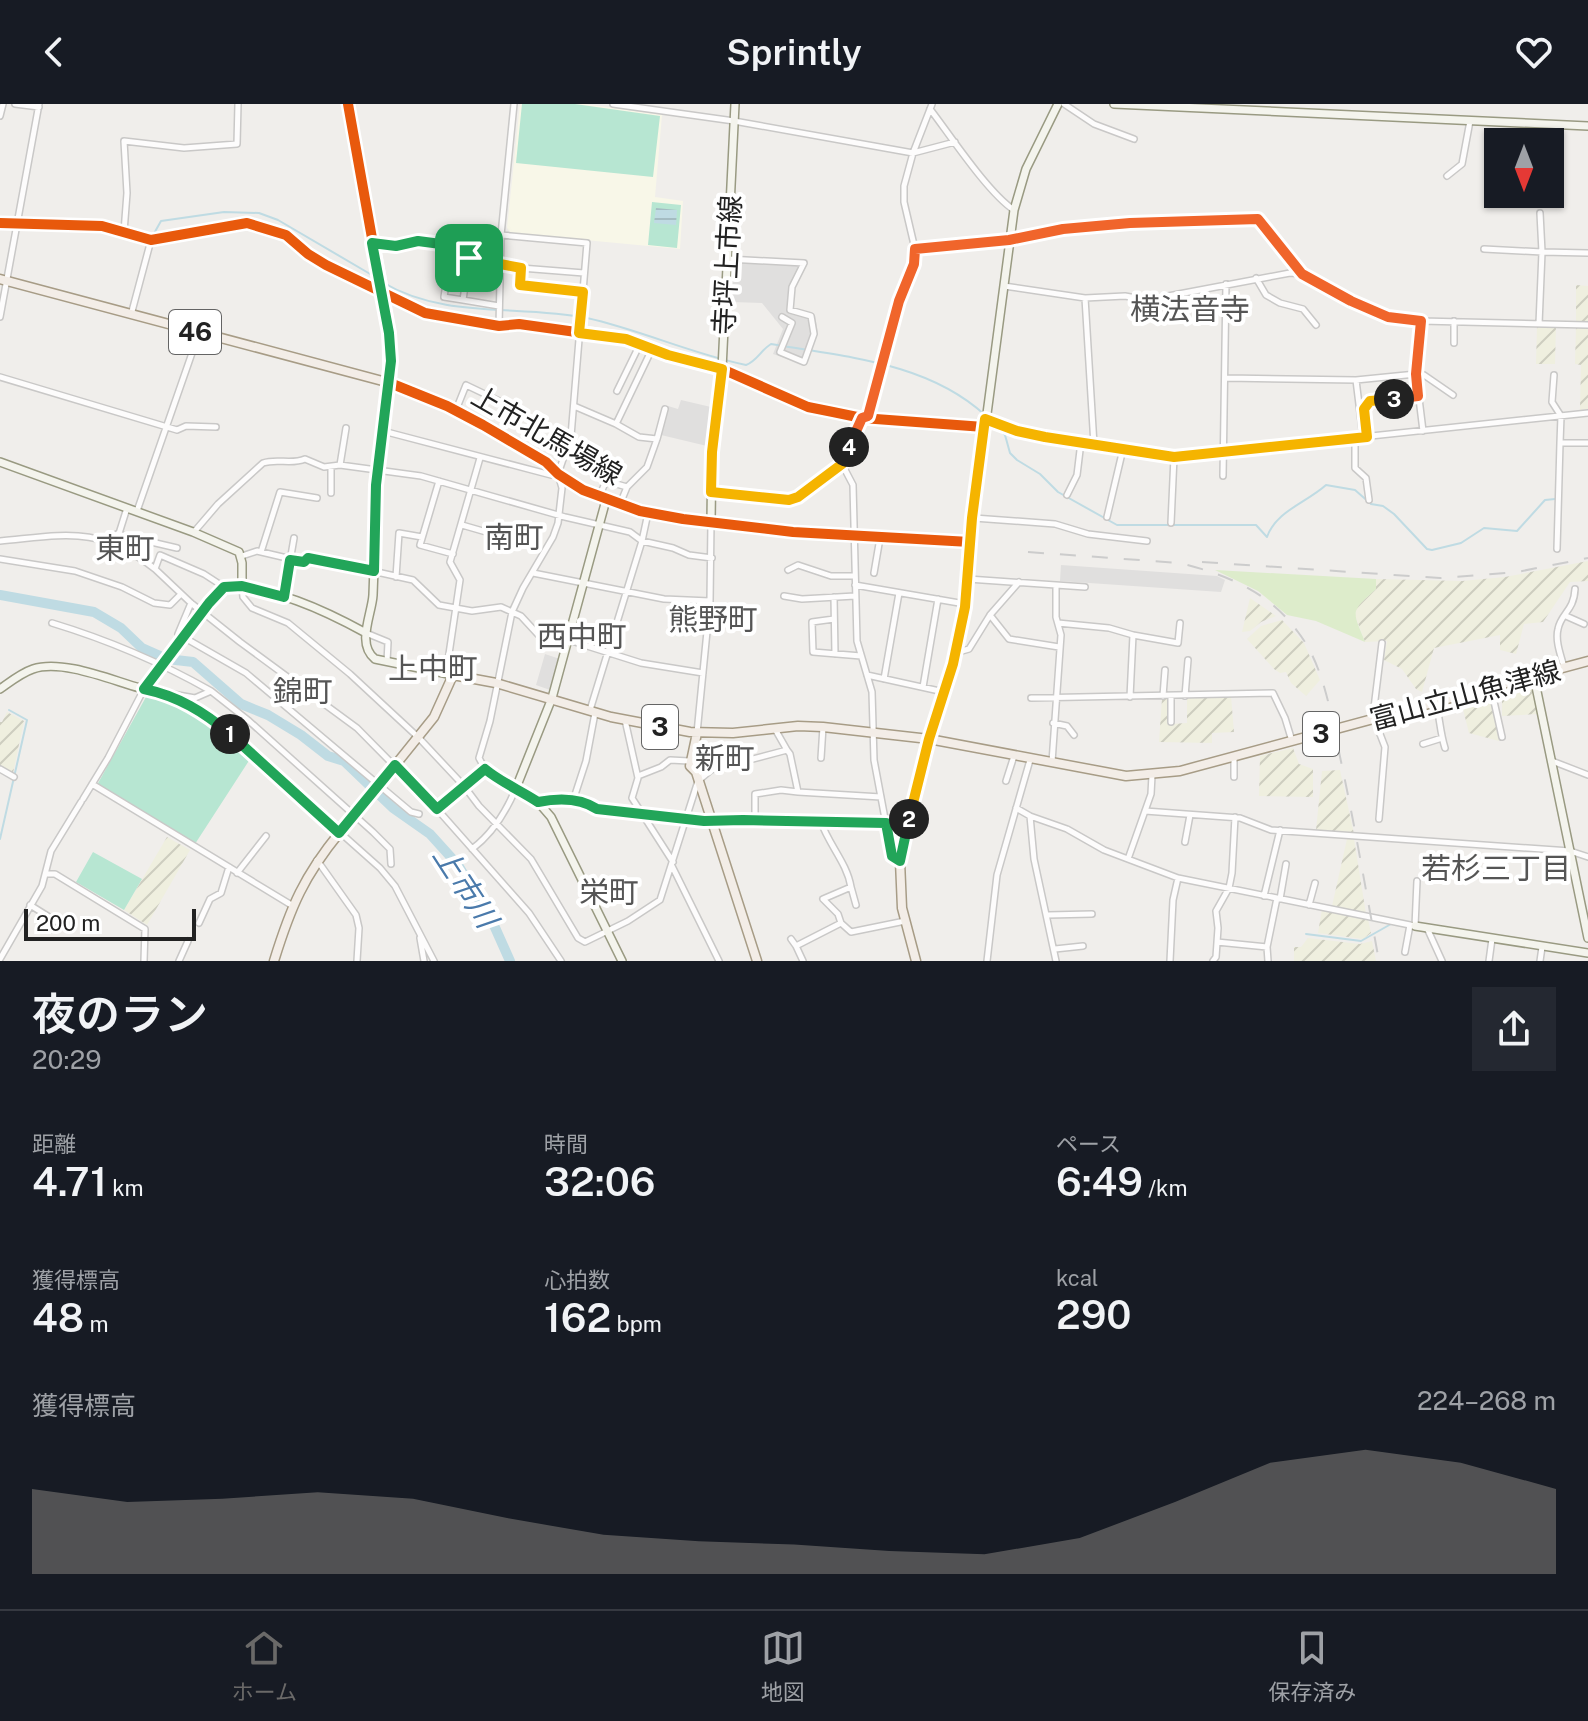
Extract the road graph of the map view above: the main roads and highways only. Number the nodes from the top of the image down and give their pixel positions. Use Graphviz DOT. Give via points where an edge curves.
graph roads {
  1 [pos="348,104"];
  2 [pos="735,104"];
  3 [pos="1061,104"];
  4 [pos="1114,104"];
  5 [pos="1155,105"];
  6 [pos="1277,108"];
  7 [pos="1588,126"];
  8 [pos="3,280"];
  9 [pos="390,383"];
  10 [pos="0,462"];
  11 [pos="602,498"];
  12 [pos="711,521"];
  13 [pos="970,542"];
  14 [pos="242,586"];
  15 [pos="366,633"];
  16 [pos="1588,661"];
  17 [pos="450,674"];
  18 [pos="1534,677"];
  19 [pos="0,689"];
  20 [pos="552,698"];
  21 [pos="697,733"];
  22 [pos="929,739"];
  23 [pos="1412,925"];
  24 [pos="1588,938"];
  25 [pos="1588,953"];
  26 [pos="274,961"];
  27 [pos="622,961"];
  28 [pos="757,961"];
  29 [pos="916,961"];
  1 -- 9 [label="main road" via="391,349"];
  2 -- 12 [label="main road, 寺坪上市線"];
  3 -- 13 [label="main road" via="1026,169 1014,210"];
  4 -- 5 [label="main road"];
  5 -- 6 [label="main road"];
  6 -- 7 [label="main road"];
  8 -- 9 [label="main road, 上市北馬場線 / 46"];
  9 -- 11 [label="main road, 上市北馬場線 / 46" via="456,411"];
  9 -- 15 [label="main road"];
  10 -- 14 [label="main road" via="239,552"];
  11 -- 12 [label="main road, 上市北馬場線 / 46" via="648,513"];
  11 -- 20 [label="main road" via="585,584"];
  12 -- 13 [label="main road, 上市北馬場線 / 46" via="793,532"];
  13 -- 22 [label="main road" via="955,653"];
  14 -- 15 [label="main road" via="325,612"];
  14 -- 19 [label="main road, bridge" via="224,587 146,688 46,666 23,673"];
  15 -- 17 [label="main road" via="369,655"];
  16 -- 18 [label="main road, 富山立山魚津線 / 3"];
  17 -- 20 [label="main road, 富山立山魚津線 / 3"];
  17 -- 26 [label="main road, bridge" via="434,717 419,738 317,860 293,906"];
  18 -- 22 [label="main road, 富山立山魚津線 / 3" via="1152,775 1126,776"];
  18 -- 24 [label="main road"];
  20 -- 21 [label="main road, 富山立山魚津線 / 3" via="625,720"];
  20 -- 27 [label="main road" via="516,788 551,817"];
  21 -- 22 [label="main road, 富山立山魚津線 / 3" via="823,727"];
  21 -- 28 [label="main road" via="689,761"];
  22 -- 29 [label="main road" via="900,861 902,908"];
  23 -- 25 [label="main road"];
}
